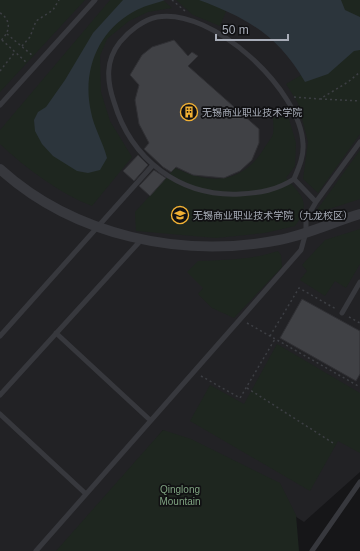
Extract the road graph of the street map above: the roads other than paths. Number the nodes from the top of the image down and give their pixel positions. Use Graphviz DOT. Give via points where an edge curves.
graph roads {
  1 [pos="95,0"];
  2 [pos="0,104"];
  3 [pos="360,142"];
  4 [pos="153,165"];
  5 [pos="0,171"];
  6 [pos="294,178"];
  7 [pos="316,202"];
  8 [pos="360,214"];
  9 [pos="98,228"];
  10 [pos="306,232"];
  11 [pos="142,239"];
  12 [pos="360,282"];
  13 [pos="342,313"];
  14 [pos="56,333"];
  15 [pos="0,336"];
  16 [pos="0,395"];
  17 [pos="0,414"];
  18 [pos="150,420"];
  19 [pos="360,482"];
  20 [pos="86,494"];
  21 [pos="36,551"];
  22 [pos="312,551"];
  1 -- 2 [label="lane"];
  3 -- 7 [label="lane"];
  4 -- 6 [label="lane" via="194,189 215,194 267,191 282,187"];
  4 -- 6 [label="lane" via="138,150 118,115 108,79 109,64 112,53 141,23 171,17 190,20 216,32 240,49 276,83 296,115 303,144 302,161"];
  4 -- 9 [label="lane"];
  5 -- 9 [label="street" via="50,205"];
  6 -- 7 [label="lane"];
  7 -- 10 [label="lane" via="306,219"];
  8 -- 10 [label="street"];
  9 -- 11 [label="street"];
  9 -- 15 [label="lane"];
  10 -- 11 [label="street" via="280,240 222,247 191,246"];
  10 -- 18 [label="lane" via="301,250"];
  11 -- 14 [label="lane"];
  12 -- 13 [label="lane"];
  14 -- 16 [label="lane"];
  14 -- 18 [label="lane"];
  17 -- 20 [label="lane"];
  18 -- 20 [label="lane"];
  19 -- 22 [label="lane"];
  20 -- 21 [label="lane"];
}
